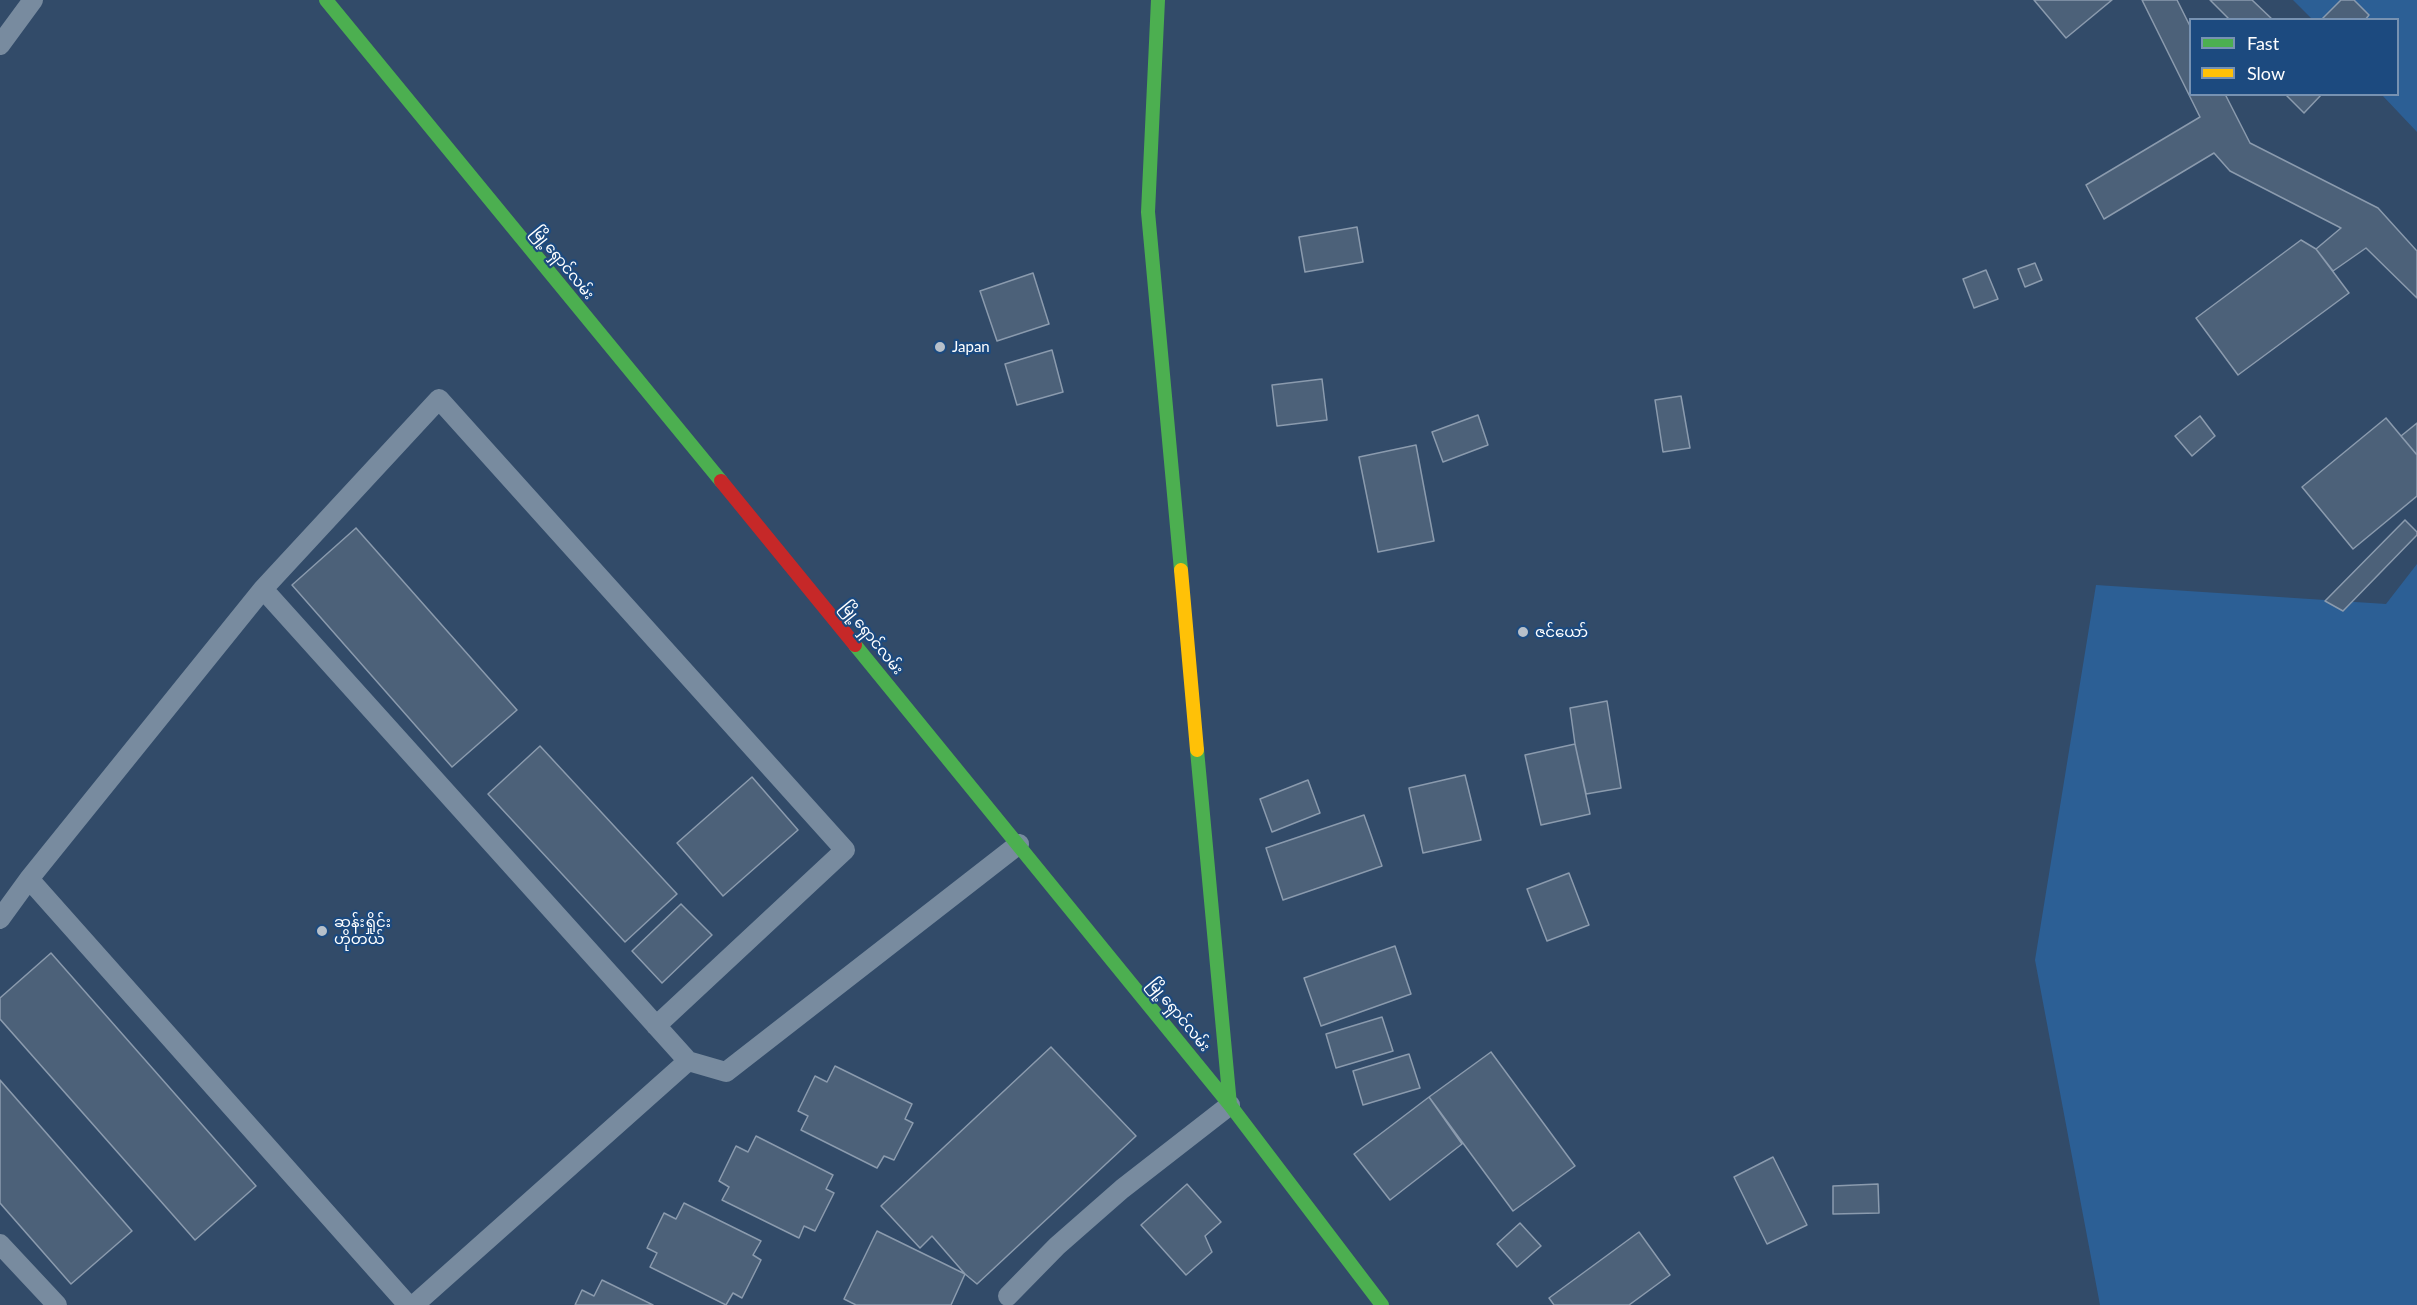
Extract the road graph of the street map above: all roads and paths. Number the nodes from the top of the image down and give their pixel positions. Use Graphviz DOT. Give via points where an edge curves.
graph roads {
  1 [pos="33,0"];
  2 [pos="326,0"];
  3 [pos="1158,0"];
  4 [pos="0,45"];
  5 [pos="262,589"];
  6 [pos="1019,844"];
  7 [pos="29,879"];
  8 [pos="0,919"];
  9 [pos="656,1026"];
  10 [pos="688,1061"];
  11 [pos="1230,1105"];
  12 [pos="0,1244"];
  13 [pos="1008,1296"];
  14 [pos="57,1305"];
  15 [pos="408,1305"];
  16 [pos="414,1305"];
  17 [pos="1382,1305"];
  1 -- 4 [label="lane"];
  2 -- 6 [label="main road, မြို့ရှောင်လမ်း"];
  3 -- 11 [label="main road" via="1148,212"];
  5 -- 7 [label="lane"];
  5 -- 9 [label="lane"];
  5 -- 9 [label="lane" via="439,399 845,850"];
  6 -- 10 [label="lane" via="726,1072"];
  6 -- 11 [label="main road, မြို့ရှောင်လမ်း"];
  7 -- 8 [label="lane"];
  7 -- 15 [label="lane"];
  9 -- 10 [label="lane"];
  10 -- 16 [label="lane"];
  11 -- 13 [label="lane" via="1122,1189"];
  11 -- 17 [label="main road, မြို့ရှောင်လမ်း"];
  12 -- 14 [label="lane"];
}
